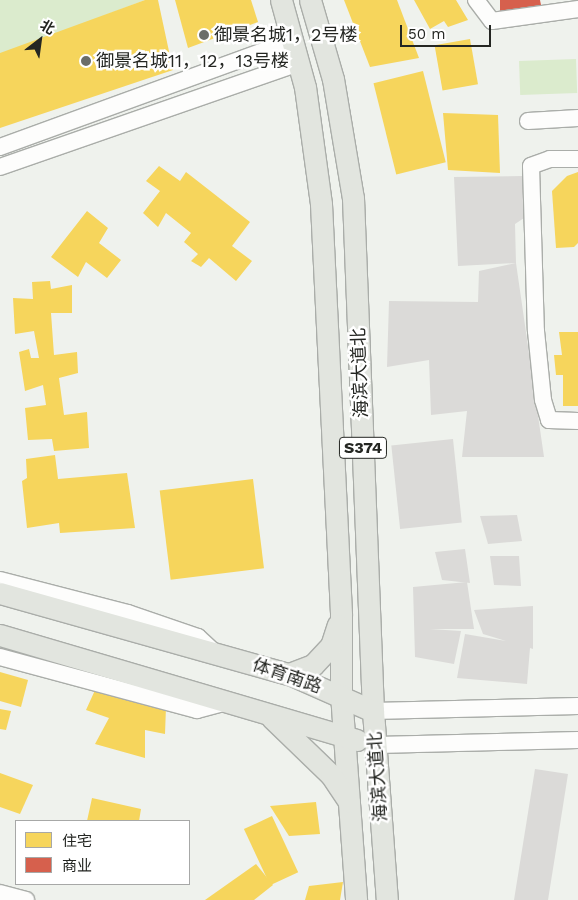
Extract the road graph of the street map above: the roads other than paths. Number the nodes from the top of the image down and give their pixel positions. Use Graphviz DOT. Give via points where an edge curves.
graph roads {
  1 [pos="281,0"];
  2 [pos="310,0"];
  3 [pos="476,0"];
  4 [pos="568,7"];
  5 [pos="292,41"];
  6 [pos="298,63"];
  7 [pos="578,118"];
  8 [pos="528,122"];
  9 [pos="0,147"];
  10 [pos="578,159"];
  11 [pos="0,167"];
  12 [pos="578,421"];
  13 [pos="0,580"];
  14 [pos="0,593"];
  15 [pos="341,615"];
  16 [pos="0,635"];
  17 [pos="215,653"];
  18 [pos="0,657"];
  19 [pos="289,674"];
  20 [pos="341,694"];
  21 [pos="228,702"];
  22 [pos="578,706"];
  23 [pos="373,711"];
  24 [pos="266,713"];
  25 [pos="345,736"];
  26 [pos="578,740"];
  27 [pos="377,745"];
  28 [pos="350,803"];
  29 [pos="0,893"];
  30 [pos="26,900"];
  31 [pos="356,900"];
  32 [pos="387,900"];
  1 -- 5 [label="main road, 海滨大道北 / S374"];
  2 -- 23 [label="main road, 海滨大道北 / S374" via="333,79 353,198"];
  3 -- 4 [label="street" via="492,21"];
  5 -- 6 [label="main road, 海滨大道北 / S374"];
  5 -- 9 [label="street"];
  6 -- 11 [label="street"];
  6 -- 15 [label="main road, 海滨大道北 / S374" via="305,87 321,204"];
  7 -- 8 [label="street"];
  10 -- 12 [label="street" via="550,159 531,166 536,331 543,400 550,420"];
  13 -- 17 [label="street" via="128,613 198,637"];
  14 -- 17 [label="main road, 体育南路"];
  15 -- 19 [label="main road" via="331,646 313,665"];
  15 -- 20 [label="main road, 海滨大道北 / S374"];
  16 -- 21 [label="main road"];
  17 -- 19 [label="main road, 体育南路"];
  18 -- 21 [label="street" via="197,710"];
  19 -- 20 [label="main road, 体育南路"];
  20 -- 23 [label="main road, 体育南路"];
  20 -- 25 [label="main road, 海滨大道北 / S374"];
  21 -- 24 [label="main road"];
  22 -- 23 [label="street, 体育南路"];
  23 -- 27 [label="main road, 海滨大道北 / S374"];
  24 -- 25 [label="main road"];
  24 -- 28 [label="main road" via="300,742 332,777"];
  25 -- 27 [label="main road"];
  25 -- 28 [label="main road, 海滨大道北 / S374"];
  26 -- 27 [label="street"];
  27 -- 32 [label="main road, 海滨大道北 / S374"];
  28 -- 31 [label="main road, 海滨大道北 / S374"];
  29 -- 30 [label="street"];
}
